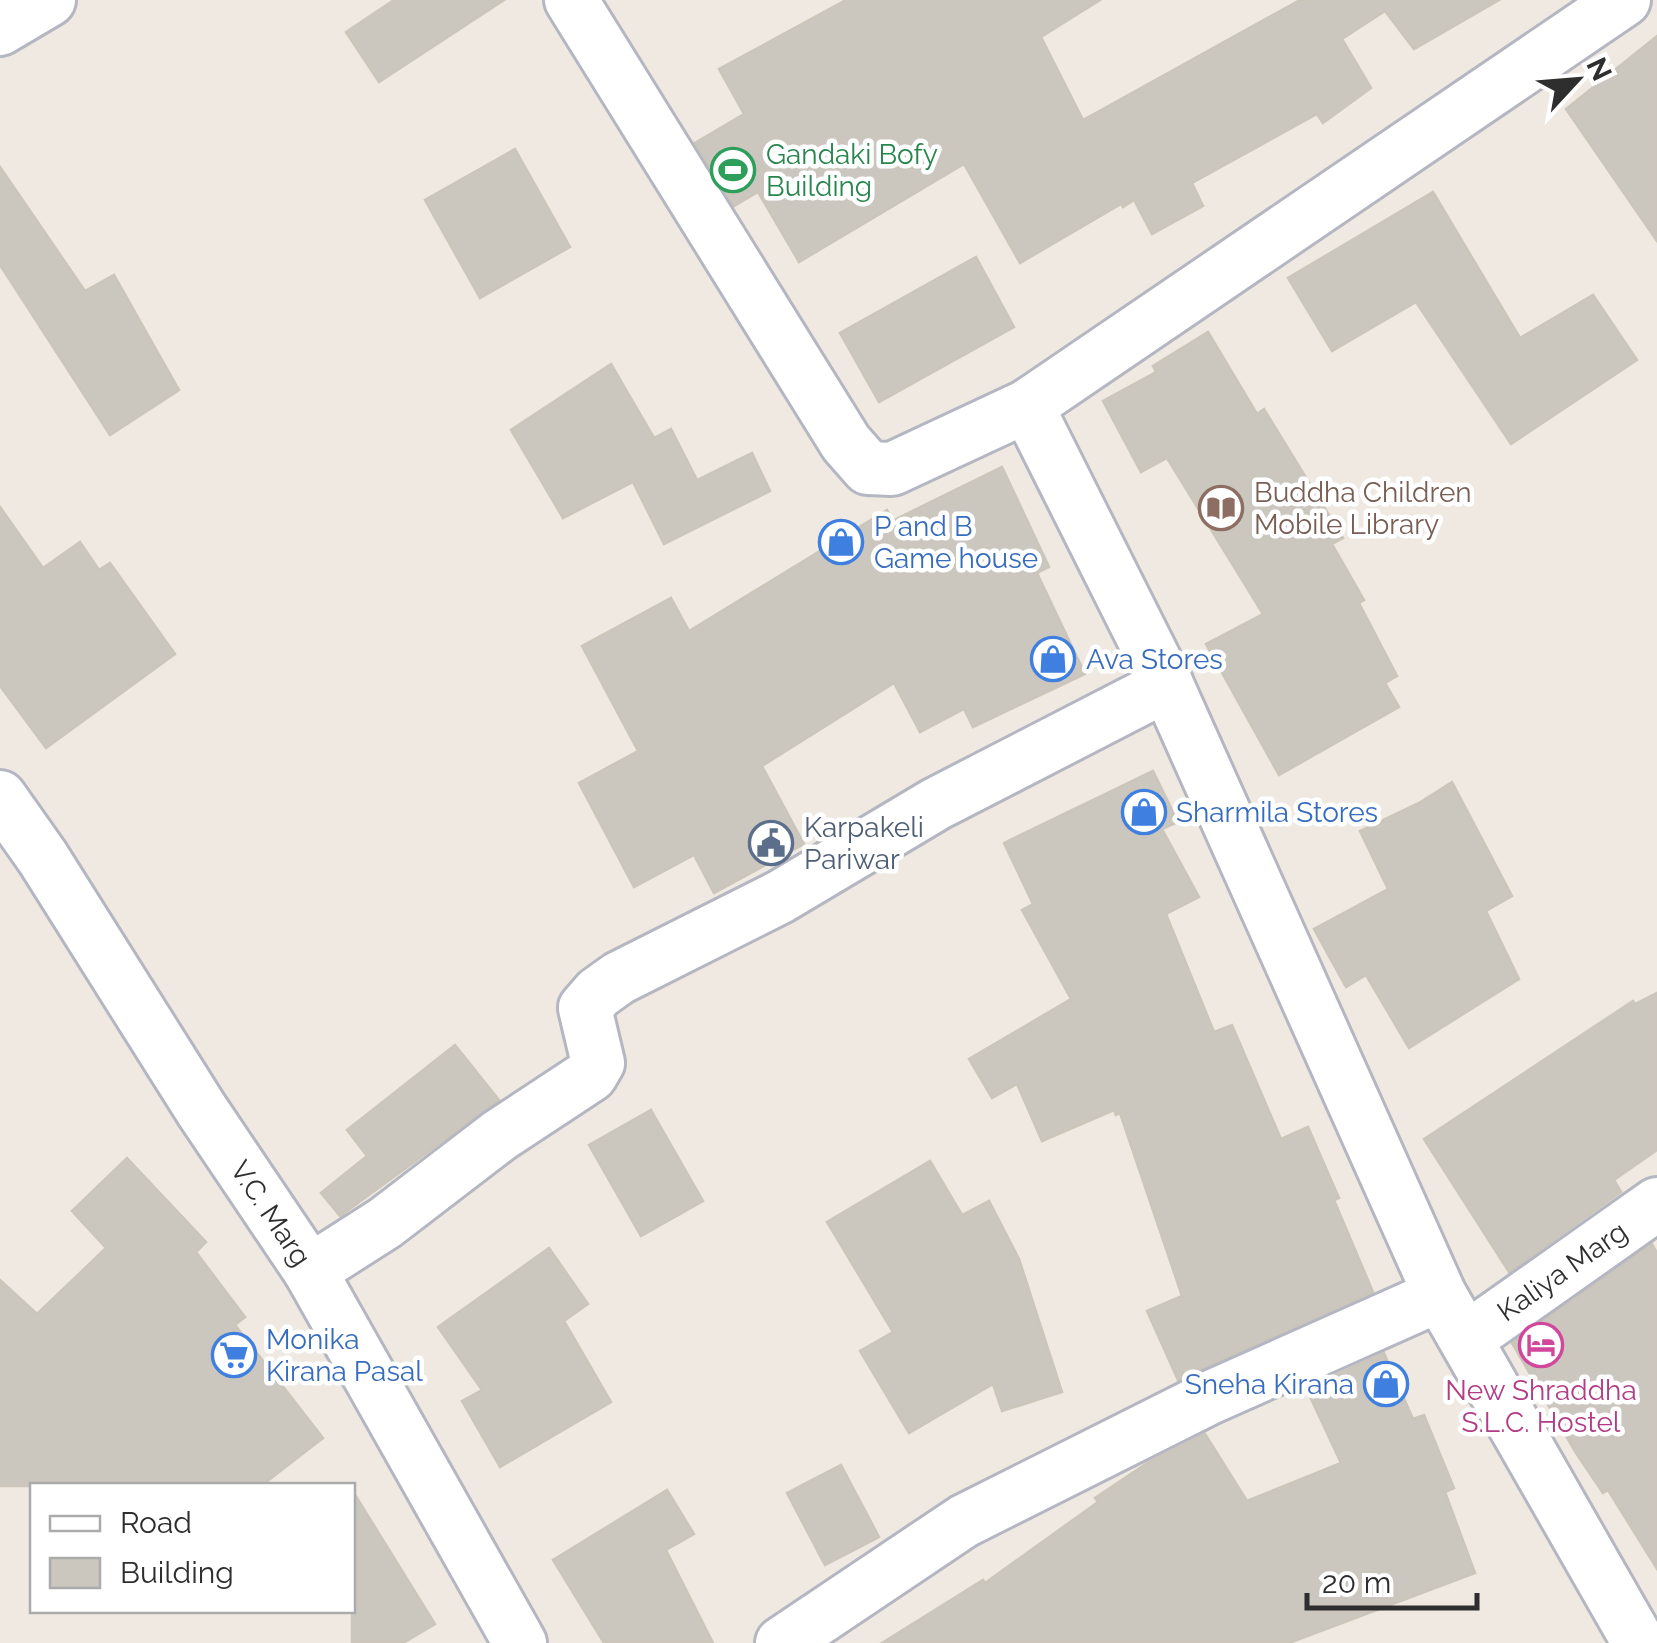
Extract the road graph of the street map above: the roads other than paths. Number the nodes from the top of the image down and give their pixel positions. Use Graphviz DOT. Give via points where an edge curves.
graph roads {
  1 [pos="49,0"];
  2 [pos="571,0"];
  3 [pos="1624,0"];
  4 [pos="0,29"];
  5 [pos="1027,406"];
  6 [pos="1167,685"];
  7 [pos="0,797"];
  8 [pos="1657,1204"];
  9 [pos="310,1271"];
  10 [pos="1440,1294"];
  11 [pos="1466,1339"];
  12 [pos="520,1643"];
  13 [pos="782,1643"];
  14 [pos="1639,1643"];
  1 -- 4 [label="street"];
  2 -- 5 [label="street" via="846,444 868,468 892,469"];
  3 -- 5 [label="street"];
  5 -- 6 [label="street"];
  6 -- 9 [label="street" via="619,978 585,1008 598,1063 591,1075"];
  6 -- 10 [label="street"];
  7 -- 9 [label="street, V.C. Marg"];
  8 -- 11 [label="street, Kaliya Marg"];
  9 -- 12 [label="street, V.C. Marg"];
  10 -- 11 [label="street"];
  10 -- 13 [label="street" via="1209,1398 964,1521"];
  11 -- 14 [label="street"];
}
